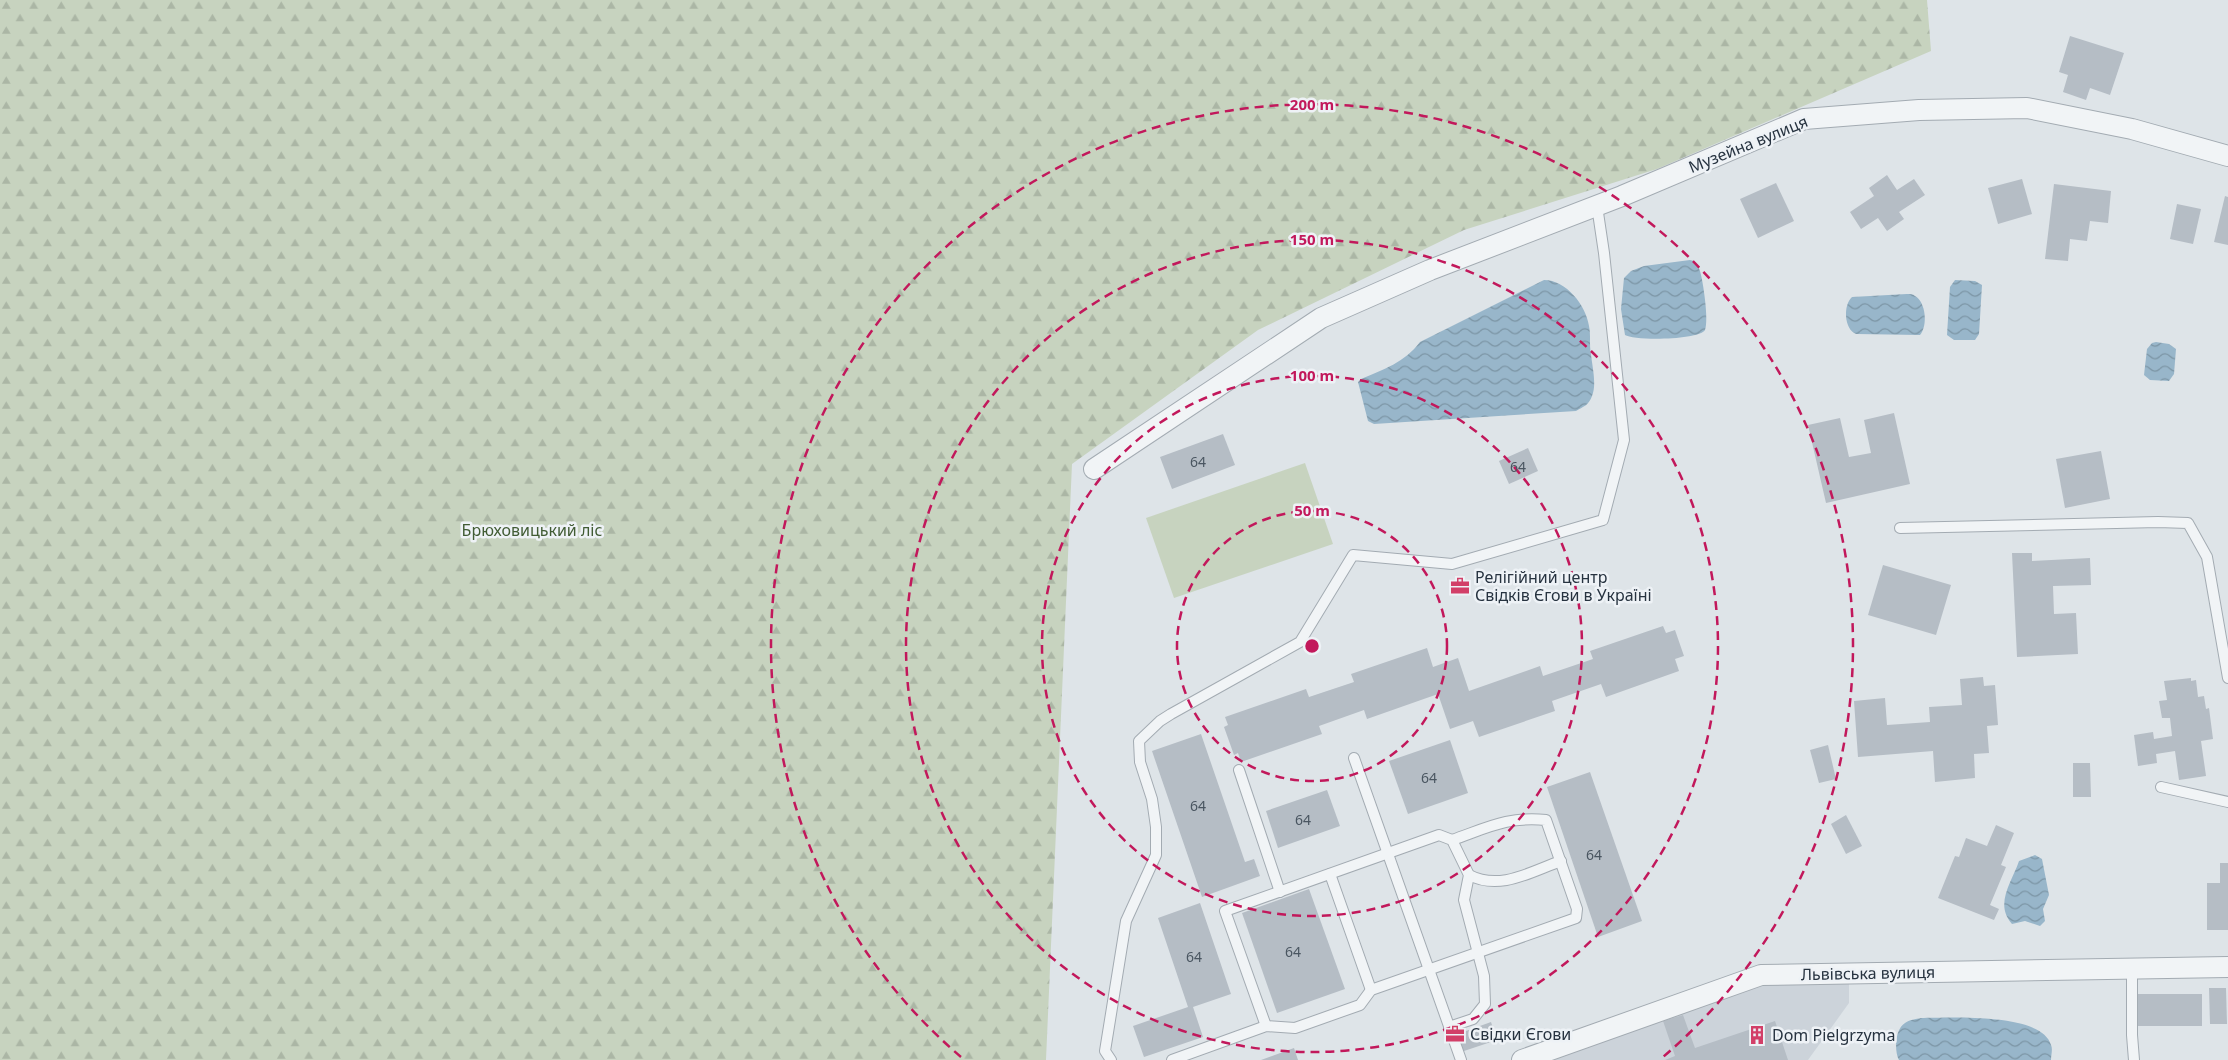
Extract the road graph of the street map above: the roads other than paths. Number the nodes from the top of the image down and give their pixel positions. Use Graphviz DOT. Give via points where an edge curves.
graph roads {
  1 [pos="2228,156"];
  2 [pos="1597,206"];
  3 [pos="1094,469"];
  4 [pos="1900,528"];
  5 [pos="2228,678"];
  6 [pos="1354,758"];
  7 [pos="1239,770"];
  8 [pos="2160,787"];
  9 [pos="2228,802"];
  10 [pos="1452,840"];
  11 [pos="1388,853"];
  12 [pos="1561,861"];
  13 [pos="1330,874"];
  14 [pos="1468,875"];
  15 [pos="1280,892"];
  16 [pos="1479,953"];
  17 [pos="2228,967"];
  18 [pos="2132,969"];
  19 [pos="1429,971"];
  20 [pos="1371,990"];
  21 [pos="1266,1026"];
  22 [pos="1449,1027"];
  23 [pos="1111,1060"];
  24 [pos="1172,1060"];
  25 [pos="1461,1060"];
  26 [pos="1522,1060"];
  27 [pos="2134,1060"];
  1 -- 2 [label="street, Музейна вулиця" via="2132,129 2027,108 1884,112 1804,119"];
  2 -- 3 [label="street, Музейна вулиця" via="1430,270 1321,318"];
  2 -- 23 [label="lane" via="1624,440 1602,520 1452,564 1353,556 1300,642 1171,714 1139,741 1140,762 1152,799 1156,855 1126,921 1105,1051"];
  4 -- 5 [label="lane" via="2188,523 2207,557"];
  6 -- 11 [label="lane"];
  7 -- 15 [label="lane"];
  8 -- 9 [label="lane"];
  10 -- 11 [label="lane" via="1439,835"];
  10 -- 12 [label="lane" via="1511,819 1546,820"];
  10 -- 14 [label="lane"];
  11 -- 13 [label="lane"];
  11 -- 19 [label="lane"];
  12 -- 14 [label="lane" via="1502,882 1481,881"];
  12 -- 16 [label="lane" via="1577,909 1576,918"];
  13 -- 15 [label="lane"];
  13 -- 20 [label="lane"];
  14 -- 16 [label="lane" via="1464,900"];
  15 -- 21 [label="lane" via="1225,911"];
  16 -- 19 [label="lane"];
  16 -- 22 [label="lane" via="1485,1004 1473,1019"];
  17 -- 18 [label="street, Львівська вулиця"];
  18 -- 26 [label="street, Львівська вулиця" via="1761,975"];
  18 -- 27 [label="lane"];
  19 -- 20 [label="lane"];
  19 -- 22 [label="lane"];
  20 -- 21 [label="lane" via="1360,1005 1295,1028"];
  21 -- 24 [label="lane"];
  22 -- 25 [label="lane"];
}
